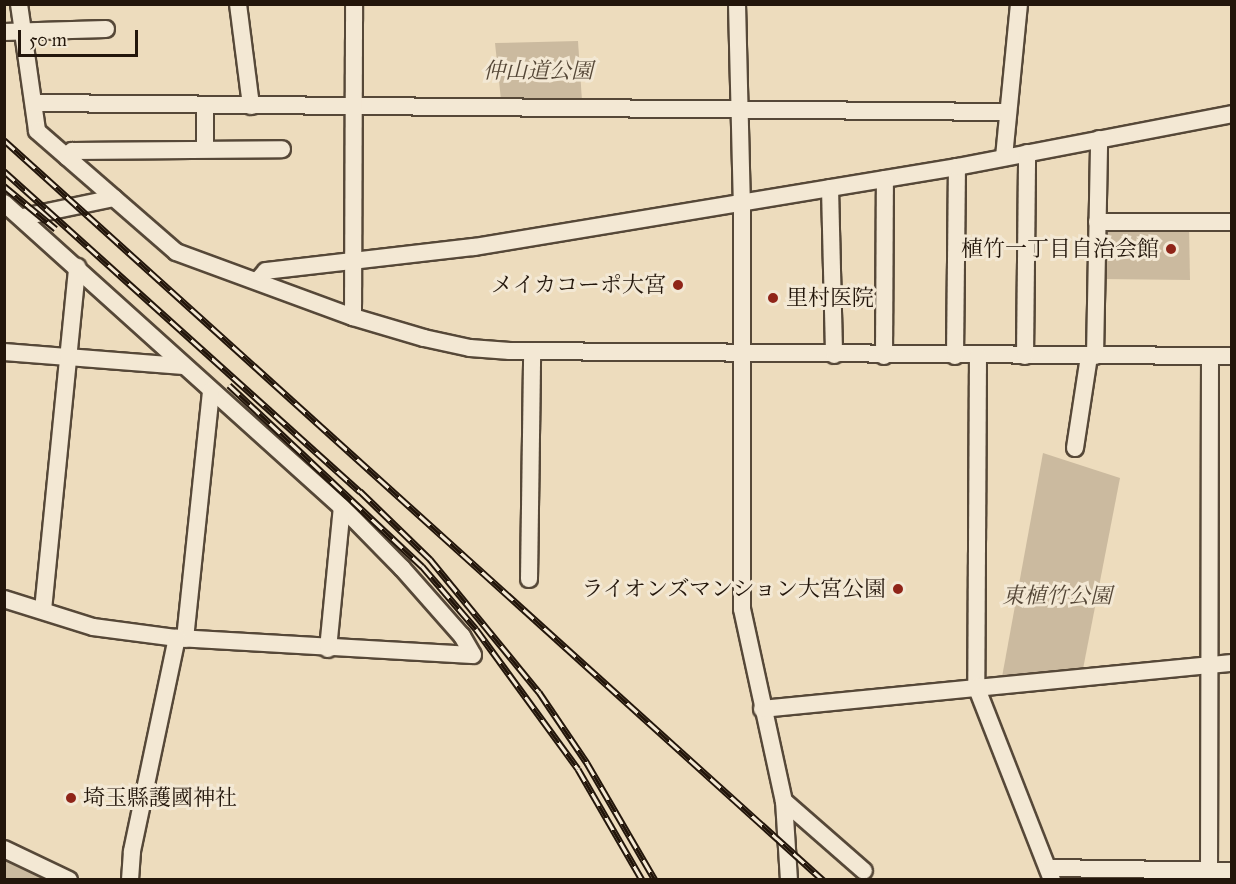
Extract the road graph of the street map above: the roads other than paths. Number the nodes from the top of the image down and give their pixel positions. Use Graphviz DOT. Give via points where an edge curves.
graph roads {
  1 [pos="19,4"];
  2 [pos="238,4"];
  3 [pos="354,4"];
  4 [pos="737,4"];
  5 [pos="1019,4"];
  6 [pos="106,29"];
  7 [pos="4,32"];
  8 [pos="23,32"];
  9 [pos="34,103"];
  10 [pos="205,105"];
  11 [pos="251,106"];
  12 [pos="354,108"];
  13 [pos="740,110"];
  14 [pos="1007,112"];
  15 [pos="1232,114"];
  16 [pos="1099,139"];
  17 [pos="205,148"];
  18 [pos="282,149"];
  19 [pos="1027,153"];
  20 [pos="67,157"];
  21 [pos="1004,157"];
  22 [pos="957,167"];
  23 [pos="885,179"];
  24 [pos="830,188"];
  25 [pos="114,198"];
  26 [pos="742,202"];
  27 [pos="10,210"];
  28 [pos="1098,222"];
  29 [pos="1232,222"];
  30 [pos="353,260"];
  31 [pos="77,267"];
  32 [pos="257,281"];
  33 [pos="353,317"];
  34 [pos="532,351"];
  35 [pos="4,352"];
  36 [pos="743,355"];
  37 [pos="834,356"];
  38 [pos="884,356"];
  39 [pos="955,356"];
  40 [pos="978,356"];
  41 [pos="1025,356"];
  42 [pos="1092,356"];
  43 [pos="1210,356"];
  44 [pos="1232,356"];
  45 [pos="68,359"];
  46 [pos="183,366"];
  47 [pos="211,391"];
  48 [pos="1075,448"];
  49 [pos="342,507"];
  50 [pos="529,579"];
  51 [pos="4,599"];
  52 [pos="43,610"];
  53 [pos="181,638"];
  54 [pos="328,649"];
  55 [pos="1232,663"];
  56 [pos="1209,665"];
  57 [pos="976,686"];
  58 [pos="762,709"];
  59 [pos="784,801"];
  60 [pos="4,849"];
  61 [pos="864,871"];
  62 [pos="1232,871"];
  63 [pos="1050,874"];
  64 [pos="1210,875"];
  65 [pos="69,879"];
  66 [pos="130,879"];
  67 [pos="789,879"];
  1 -- 8 [label="street"];
  2 -- 11 [label="street"];
  3 -- 12 [label="street"];
  4 -- 13 [label="street"];
  5 -- 14 [label="street"];
  6 -- 8 [label="street"];
  7 -- 8 [label="street"];
  8 -- 9 [label="street"];
  9 -- 10 [label="street"];
  9 -- 20 [label="street" via="37,131"];
  10 -- 11 [label="street"];
  10 -- 17 [label="street"];
  11 -- 12 [label="street"];
  12 -- 13 [label="street"];
  12 -- 30 [label="street"];
  13 -- 14 [label="street"];
  13 -- 26 [label="street"];
  14 -- 21 [label="street"];
  15 -- 16 [label="street"];
  16 -- 19 [label="street"];
  16 -- 28 [label="street"];
  17 -- 18 [label="street"];
  17 -- 20 [label="street" via="72,151"];
  19 -- 21 [label="street"];
  19 -- 41 [label="street"];
  20 -- 25 [label="street"];
  21 -- 22 [label="street"];
  22 -- 23 [label="street"];
  22 -- 39 [label="street"];
  23 -- 24 [label="street"];
  23 -- 38 [label="street"];
  24 -- 26 [label="street"];
  24 -- 37 [label="street"];
  25 -- 27 [label="street"];
  25 -- 32 [label="street" via="176,252"];
  26 -- 30 [label="street" via="474,247"];
  26 -- 36 [label="street"];
  27 -- 31 [label="street"];
  28 -- 29 [label="street"];
  28 -- 42 [label="street"];
  30 -- 32 [label="street" via="266,271"];
  30 -- 33 [label="street"];
  31 -- 45 [label="street"];
  31 -- 46 [label="street"];
  32 -- 33 [label="street"];
  33 -- 34 [label="street" via="446,344"];
  34 -- 36 [label="street"];
  34 -- 50 [label="street"];
  35 -- 45 [label="street"];
  36 -- 37 [label="street"];
  36 -- 58 [label="street" via="742,609"];
  37 -- 38 [label="street"];
  38 -- 39 [label="street"];
  39 -- 40 [label="street"];
  40 -- 41 [label="street"];
  40 -- 57 [label="street"];
  41 -- 42 [label="street"];
  42 -- 43 [label="street"];
  42 -- 48 [label="street"];
  43 -- 44 [label="street"];
  43 -- 56 [label="street"];
  45 -- 46 [label="street"];
  45 -- 52 [label="street"];
  46 -- 47 [label="street"];
  47 -- 49 [label="street"];
  47 -- 53 [label="street"];
  49 -- 54 [label="street"];
  49 -- 54 [label="street" via="409,576 473,655"];
  51 -- 52 [label="street"];
  52 -- 53 [label="street" via="93,627"];
  53 -- 54 [label="street"];
  53 -- 66 [label="street" via="132,851"];
  55 -- 56 [label="street"];
  56 -- 57 [label="street"];
  56 -- 64 [label="street"];
  57 -- 58 [label="street"];
  57 -- 63 [label="street"];
  58 -- 59 [label="street"];
  59 -- 61 [label="street"];
  59 -- 67 [label="street"];
  60 -- 65 [label="street"];
  62 -- 64 [label="street"];
  63 -- 64 [label="street"];
}
